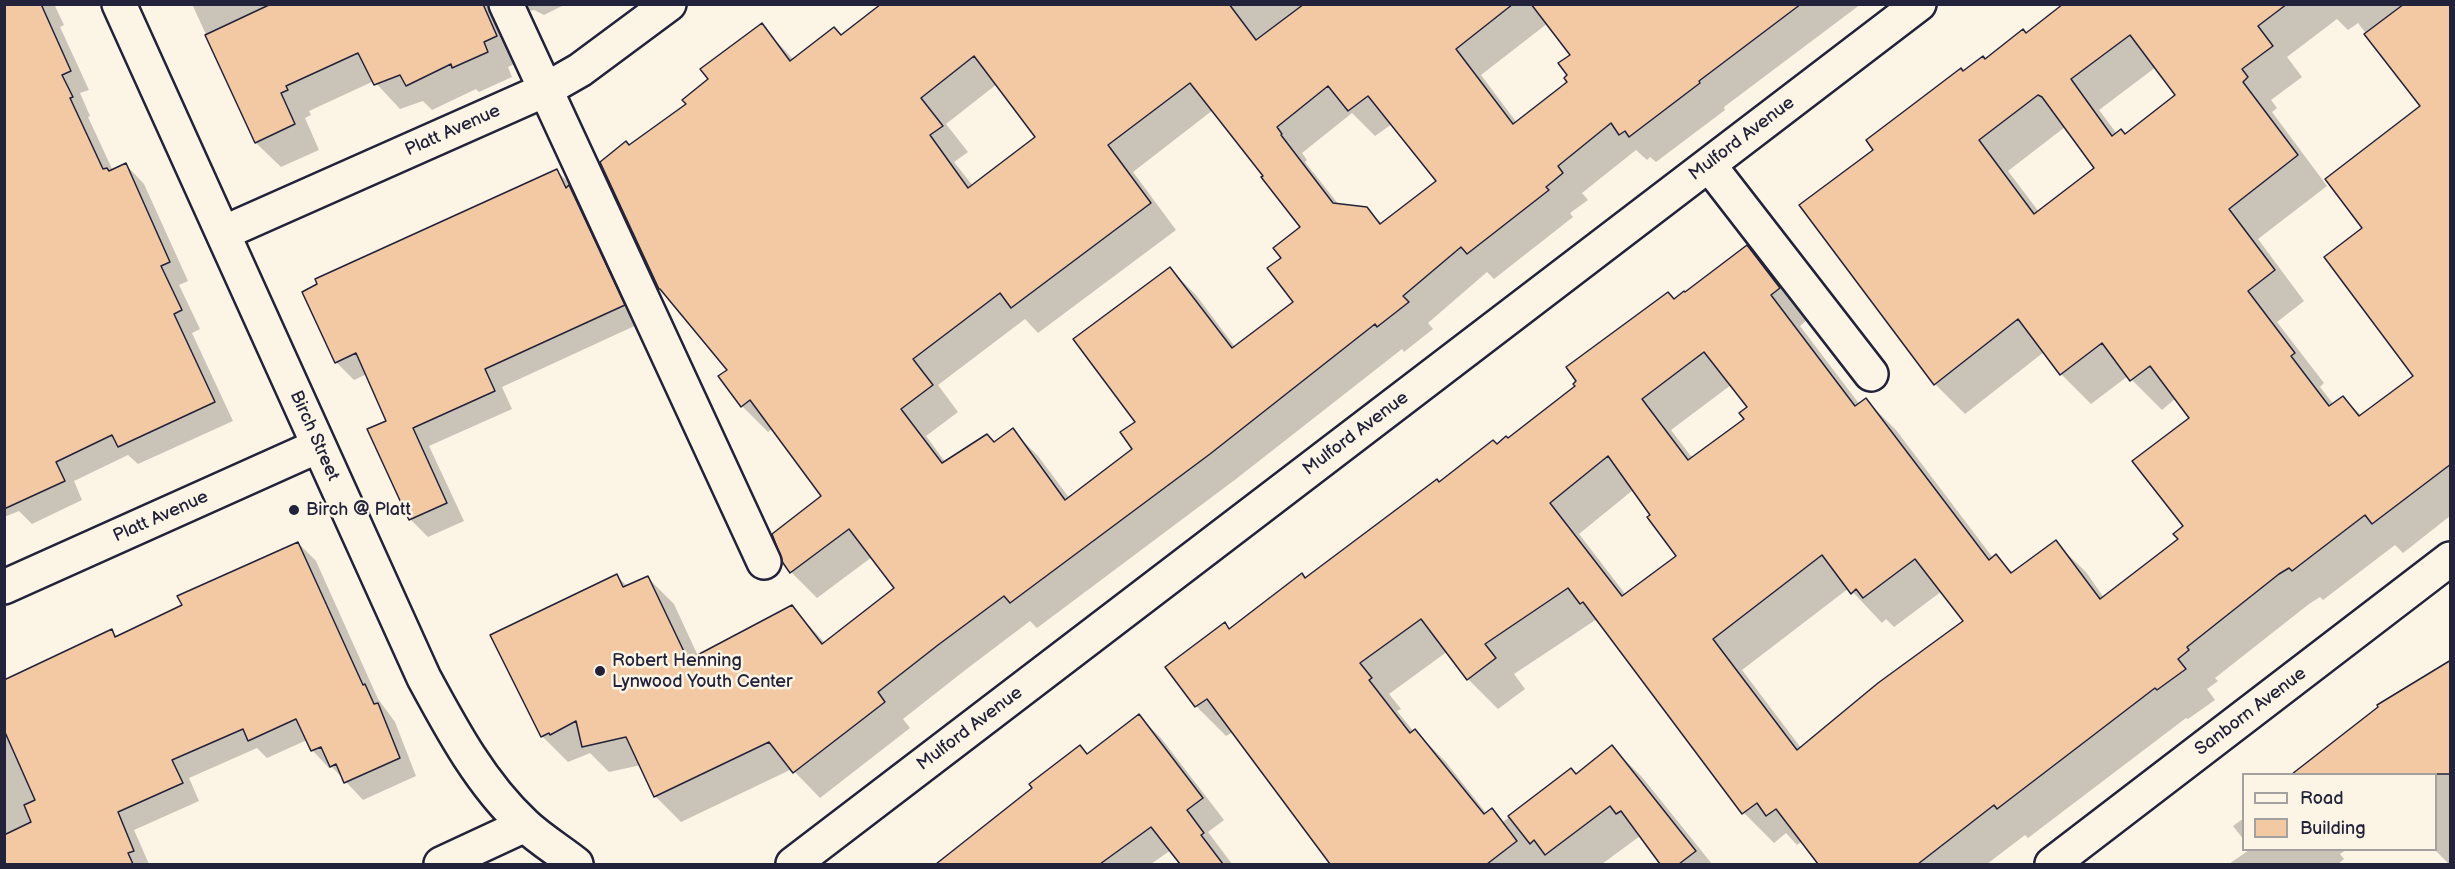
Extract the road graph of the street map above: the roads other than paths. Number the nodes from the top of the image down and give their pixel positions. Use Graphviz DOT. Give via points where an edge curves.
graph roads {
  1 [pos="118,4"];
  2 [pos="506,4"];
  3 [pos="669,4"];
  4 [pos="1919,4"];
  5 [pos="545,90"];
  6 [pos="1709,165"];
  7 [pos="223,233"];
  8 [pos="1870,374"];
  9 [pos="318,446"];
  10 [pos="2451,559"];
  11 [pos="764,562"];
  12 [pos="4,587"];
  13 [pos="525,825"];
  14 [pos="441,864"];
  15 [pos="576,864"];
  16 [pos="793,864"];
  17 [pos="2052,864"];
  1 -- 7 [label="street, Birch Street"];
  2 -- 5 [label="street"];
  3 -- 5 [label="street, Platt Avenue" via="580,70"];
  4 -- 6 [label="street, Mulford Avenue"];
  5 -- 7 [label="street, Platt Avenue"];
  5 -- 11 [label="street"];
  6 -- 8 [label="street"];
  6 -- 16 [label="street, Mulford Avenue"];
  7 -- 9 [label="street, Birch Street"];
  9 -- 12 [label="street, Platt Avenue"];
  9 -- 13 [label="street, Birch Street" via="424,678 458,741 490,786"];
  10 -- 17 [label="street, Sanborn Avenue"];
  13 -- 14 [label="street"];
  13 -- 15 [label="street, Birch Street"];
}
